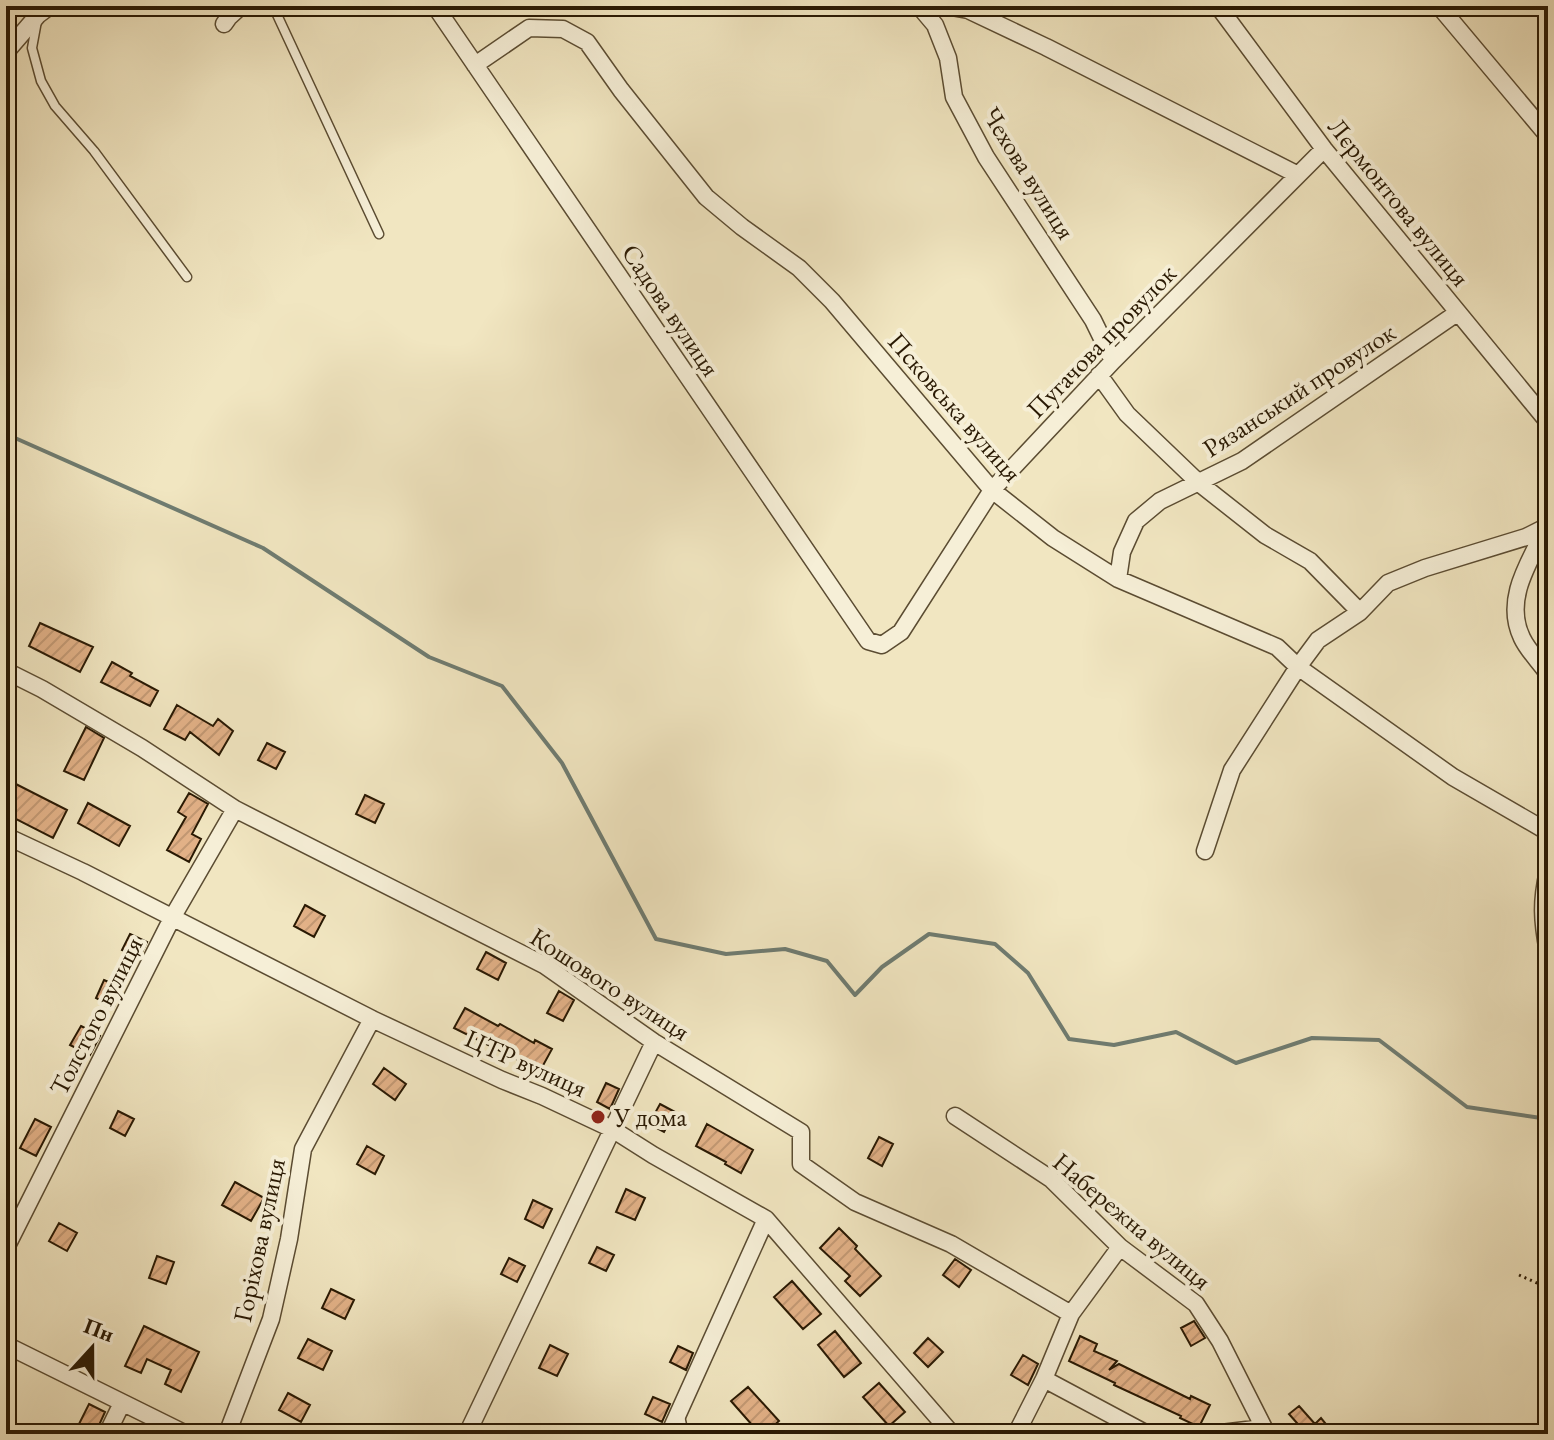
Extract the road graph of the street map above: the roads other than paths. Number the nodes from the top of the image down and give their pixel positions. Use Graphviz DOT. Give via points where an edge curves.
graph roads {
  1 [pos="241,6"];
  2 [pos="273,6"];
  3 [pos="435,6"];
  4 [pos="919,6"];
  5 [pos="946,6"];
  6 [pos="1218,6"];
  7 [pos="1439,6"];
  8 [pos="44,11"];
  9 [pos="224,24"];
  10 [pos="6,52"];
  11 [pos="475,65"];
  12 [pos="1548,136"];
  13 [pos="1324,149"];
  14 [pos="1298,175"];
  15 [pos="379,234"];
  16 [pos="187,277"];
  17 [pos="1457,313"];
  18 [pos="1113,361"];
  19 [pos="1099,375"];
  20 [pos="1548,422"];
  21 [pos="1199,483"];
  22 [pos="992,490"];
  23 [pos="1548,526"];
  24 [pos="1118,579"];
  25 [pos="1360,612"];
  26 [pos="868,641"];
  27 [pos="1298,667"];
  28 [pos="6,671"];
  29 [pos="1548,674"];
  30 [pos="235,809"];
  31 [pos="1548,832"];
  32 [pos="6,836"];
  33 [pos="1205,851"];
  34 [pos="1548,871"];
  35 [pos="172,918"];
  36 [pos="1548,952"];
  37 [pos="372,1019"];
  38 [pos="654,1042"];
  39 [pos="955,1116"];
  40 [pos="612,1129"];
  41 [pos="766,1219"];
  42 [pos="1120,1247"];
  43 [pos="6,1248"];
  44 [pos="1071,1314"];
  45 [pos="6,1345"];
  46 [pos="1044,1379"];
  47 [pos="122,1403"];
  48 [pos="679,1412"];
  49 [pos="1265,1431"];
  50 [pos="107,1434"];
  51 [pos="186,1434"];
  52 [pos="227,1434"];
  53 [pos="467,1434"];
  54 [pos="669,1434"];
  55 [pos="684,1434"];
  56 [pos="952,1434"];
  57 [pos="1016,1434"];
  58 [pos="1147,1434"];
  59 [pos="1213,1434"];
  1 -- 9 [label="street"];
  2 -- 15 [label="lane"];
  3 -- 11 [label="street, Садова вулиця"];
  4 -- 18 [label="street, Чехова вулиця" via="935,25 948,58 954,97 986,157 1093,320"];
  5 -- 14 [label="street" via="968,10 1046,47"];
  6 -- 13 [label="street, Лєрмонтова вулиця"];
  7 -- 12 [label="street"];
  8 -- 10 [label="street"];
  8 -- 16 [label="lane" via="32,48 41,81"];
  11 -- 22 [label="street, Псковська вулиця" via="529,28 563,29 587,42 706,197 799,268 832,301"];
  11 -- 26 [label="street, Садова вулиця"];
  13 -- 14 [label="street, Пугачова провулок"];
  13 -- 17 [label="street, Лєрмонтова вулиця"];
  14 -- 18 [label="street, Пугачова провулок"];
  17 -- 20 [label="street, Лєрмонтова вулиця"];
  17 -- 21 [label="street, Рязанський провулок" via="1242,461"];
  18 -- 19 [label="street, Пугачова провулок"];
  19 -- 21 [label="street" via="1127,414"];
  19 -- 22 [label="street, Пугачова провулок"];
  21 -- 24 [label="street, Рязанський провулок" via="1160,501 1136,521 1122,552"];
  21 -- 25 [label="street" via="1265,535 1310,561"];
  22 -- 24 [label="street, Псковська вулиця" via="1053,538"];
  22 -- 26 [label="street, Пугачова провулок" via="901,632 882,645"];
  23 -- 25 [label="street" via="1388,583"];
  23 -- 29 [label="street" via="1520,581 1514,612 1522,638"];
  24 -- 27 [label="street, Псковська вулиця" via="1277,647"];
  25 -- 27 [label="street" via="1318,640"];
  27 -- 31 [label="street, Псковська вулиця" via="1453,777"];
  27 -- 33 [label="street" via="1232,770"];
  28 -- 30 [label="street, Кошового вулиця" via="142,748"];
  30 -- 35 [label="street, Толстого вулиця"];
  30 -- 38 [label="street, Кошового вулиця" via="544,965"];
  32 -- 35 [label="street, ЦТР вулиця"];
  34 -- 36 [label="street" via="1542,896"];
  35 -- 37 [label="street, ЦТР вулиця"];
  35 -- 43 [label="street, Толстого вулиця"];
  37 -- 40 [label="street, ЦТР вулиця"];
  37 -- 52 [label="street, Горіхова вулиця" via="303,1149 271,1319"];
  38 -- 40 [label="street"];
  38 -- 44 [label="street, Кошового вулиця" via="801,1132 801,1164 855,1202 951,1244"];
  39 -- 42 [label="street, Набережна вулиця" via="1051,1179"];
  40 -- 41 [label="street, ЦТР вулиця"];
  40 -- 53 [label="street"];
  41 -- 48 [label="street"];
  41 -- 56 [label="street, ЦТР вулиця"];
  42 -- 44 [label="street"];
  42 -- 49 [label="street, Набережна вулиця" via="1196,1304"];
  44 -- 46 [label="street"];
  45 -- 47 [label="street"];
  46 -- 57 [label="street"];
  46 -- 58 [label="street"];
  47 -- 50 [label="street"];
  47 -- 51 [label="street"];
  48 -- 54 [label="street"];
  48 -- 55 [label="lane"];
  49 -- 59 [label="street"];
}
